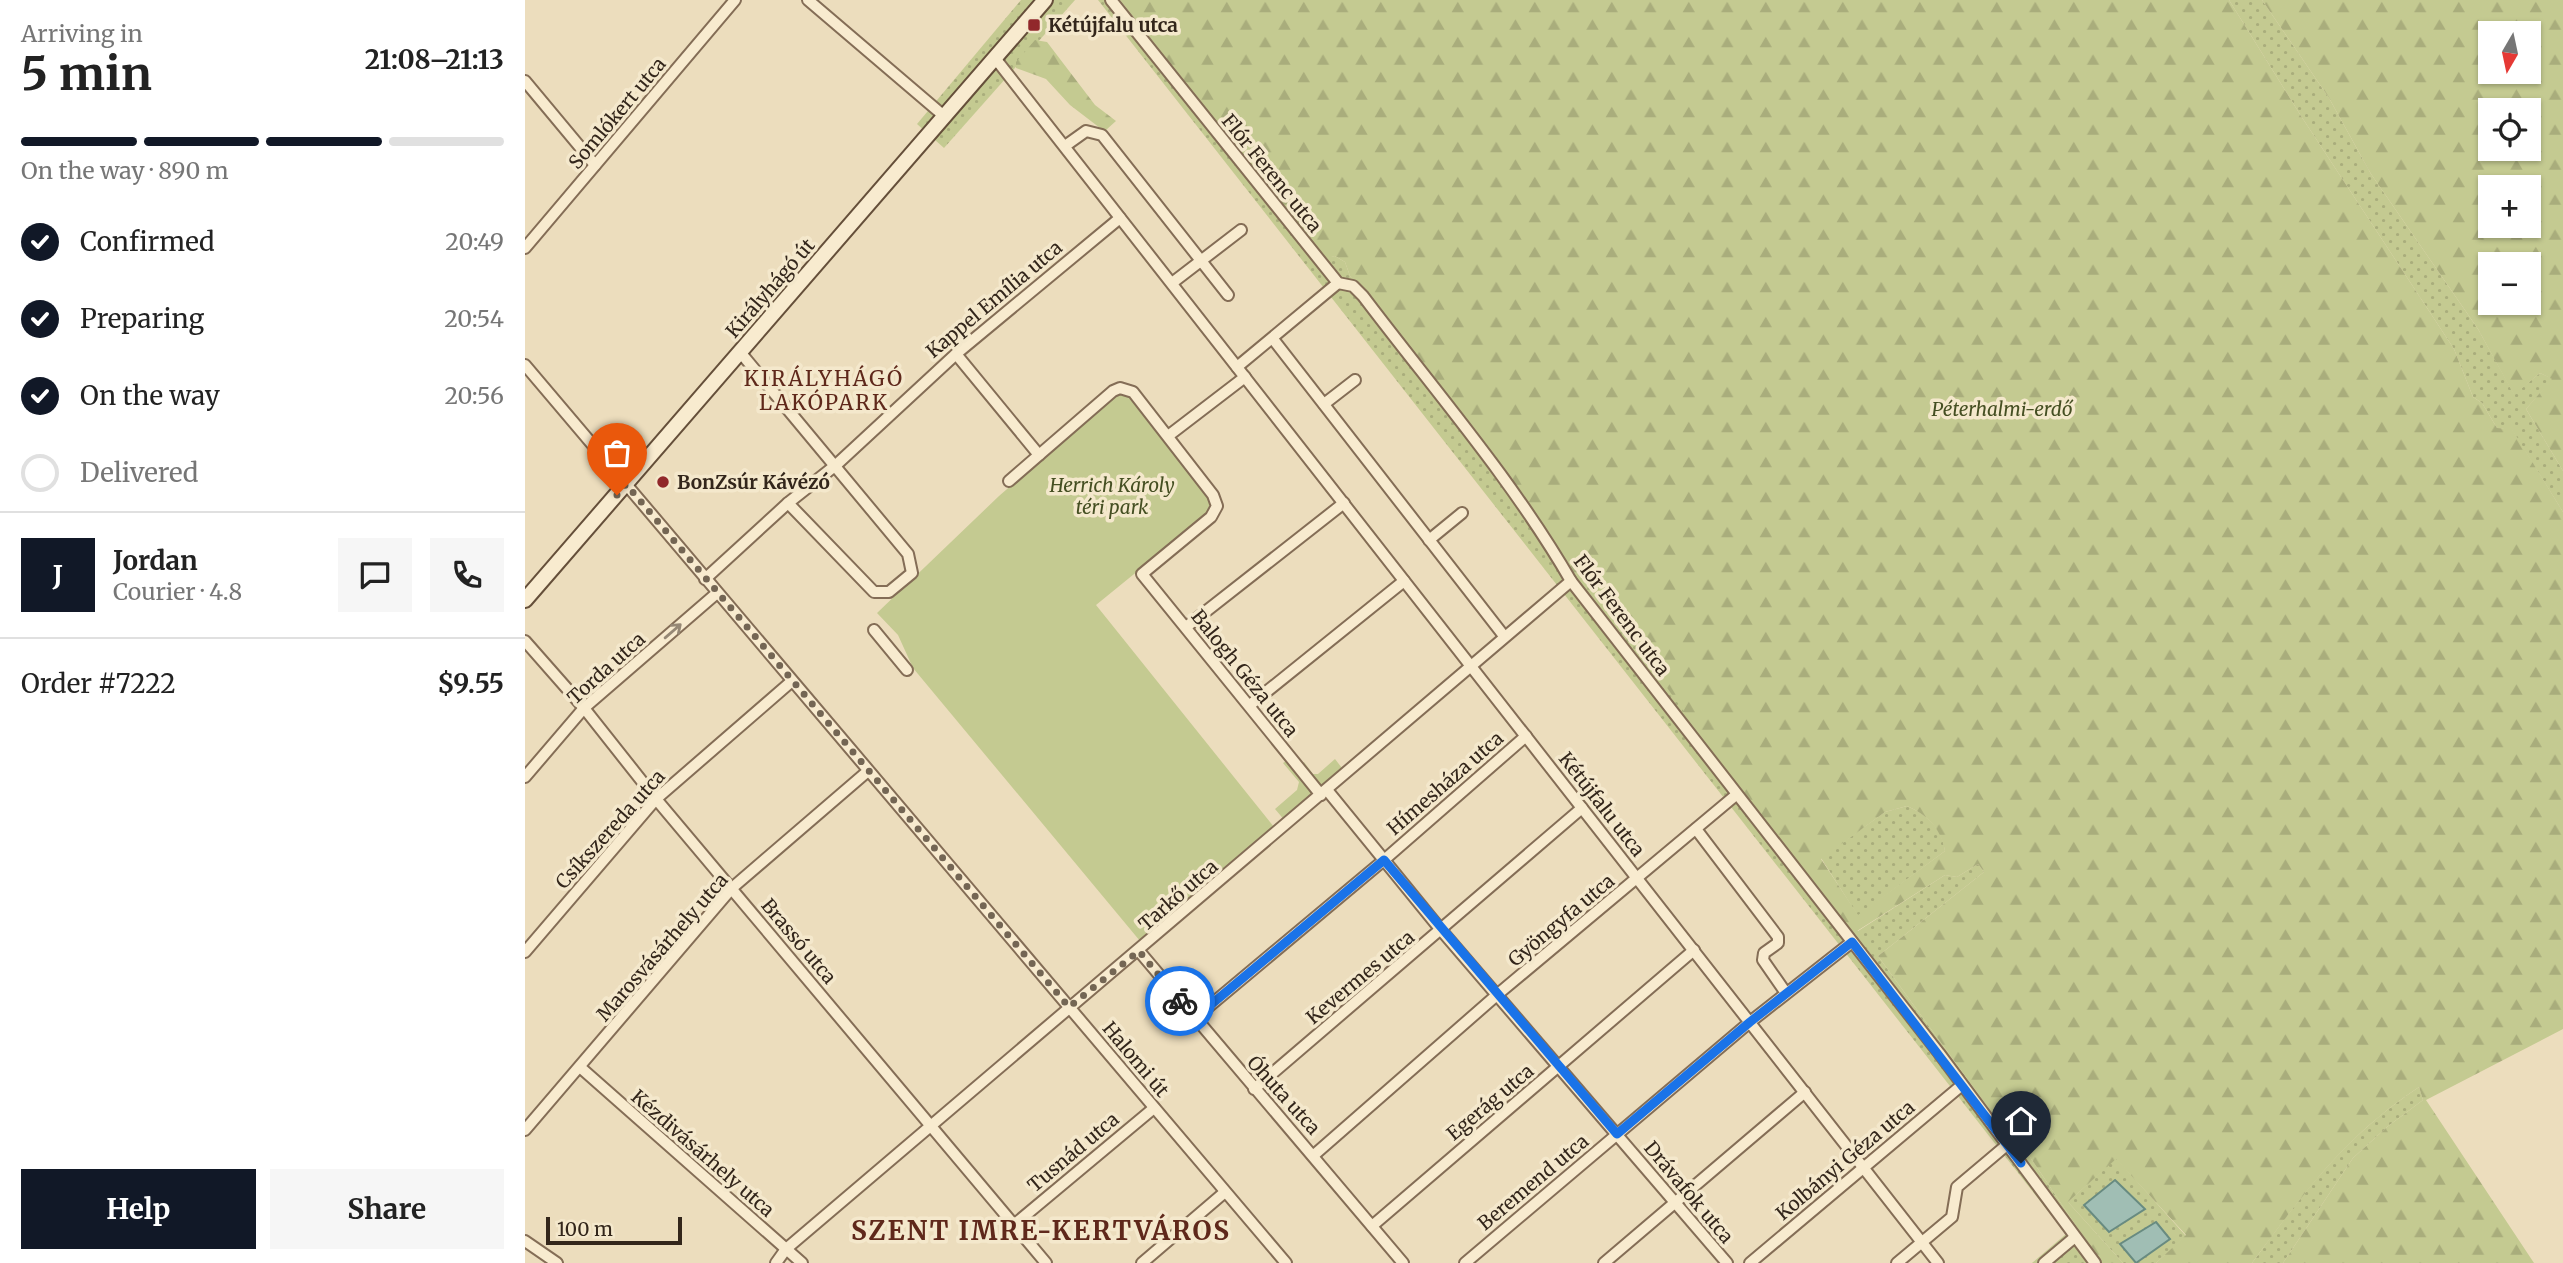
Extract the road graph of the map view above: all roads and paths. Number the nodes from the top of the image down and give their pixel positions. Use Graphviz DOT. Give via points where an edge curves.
graph roads {
  1 [pos="808,0"];
  2 [pos="1045,0"];
  3 [pos="1111,0"];
  4 [pos="728,3"];
  5 [pos="995,58"];
  6 [pos="525,81"];
  7 [pos="944,116"];
  8 [pos="1065,146"];
  9 [pos="595,165"];
  10 [pos="1120,218"];
  11 [pos="1241,230"];
  12 [pos="525,248"];
  13 [pos="1201,260"];
  14 [pos="1172,283"];
  15 [pos="1338,283"];
  16 [pos="1228,295"];
  17 [pos="1273,339"];
  18 [pos="740,352"];
  19 [pos="955,354"];
  20 [pos="525,365"];
  21 [pos="1237,367"];
  22 [pos="1245,377"];
  23 [pos="1355,380"];
  24 [pos="1324,404"];
  25 [pos="1168,436"];
  26 [pos="1039,455"];
  27 [pos="836,465"];
  28 [pos="1009,481"];
  29 [pos="626,484"];
  30 [pos="788,503"];
  31 [pos="1344,503"];
  32 [pos="1462,513"];
  33 [pos="1429,540"];
  34 [pos="705,579"];
  35 [pos="1404,581"];
  36 [pos="1571,581"];
  37 [pos="717,593"];
  38 [pos="525,600"];
  39 [pos="1186,627"];
  40 [pos="874,630"];
  41 [pos="1504,636"];
  42 [pos="525,641"];
  43 [pos="1470,664"];
  44 [pos="907,670"];
  45 [pos="792,681"];
  46 [pos="1249,705"];
  47 [pos="585,708"];
  48 [pos="1526,736"];
  49 [pos="868,771"];
  50 [pos="525,777"];
  51 [pos="1324,792"];
  52 [pos="1736,795"];
  53 [pos="656,799"];
  54 [pos="1582,808"];
  55 [pos="1696,829"];
  56 [pos="1384,860"];
  57 [pos="1637,878"];
  58 [pos="732,888"];
  59 [pos="1441,930"];
  60 [pos="1852,942"];
  61 [pos="1693,950"];
  62 [pos="1139,951"];
  63 [pos="525,952"];
  64 [pos="1786,993"];
  65 [pos="1498,995"];
  66 [pos="1069,1007"];
  67 [pos="1195,1018"];
  68 [pos="1750,1022"];
  69 [pos="1560,1066"];
  70 [pos="581,1068"];
  71 [pos="1962,1085"];
  72 [pos="1254,1089"];
  73 [pos="1805,1093"];
  74 [pos="1154,1108"];
  75 [pos="930,1126"];
  76 [pos="525,1130"];
  77 [pos="1617,1134"];
  78 [pos="2008,1144"];
  79 [pos="1314,1155"];
  80 [pos="1863,1167"];
  81 [pos="1225,1192"];
  82 [pos="1675,1202"];
  83 [pos="1015,1224"];
  84 [pos="1372,1226"];
  85 [pos="2075,1237"];
  86 [pos="525,1241"];
  87 [pos="1922,1242"];
  88 [pos="786,1249"];
  89 [pos="557,1263"];
  90 [pos="776,1263"];
  91 [pos="802,1263"];
  92 [pos="1046,1263"];
  93 [pos="1142,1263"];
  94 [pos="1286,1263"];
  95 [pos="1403,1263"];
  96 [pos="1465,1263"];
  97 [pos="1604,1263"];
  98 [pos="1727,1263"];
  99 [pos="1750,1263"];
  100 [pos="1897,1263"];
  101 [pos="1938,1263"];
  102 [pos="2044,1263"];
  103 [pos="2095,1263"];
  1 -- 7 [label="street"];
  2 -- 5 [label="street, Királyhágó út"];
  3 -- 15 [label="street, Flór Ferenc utca"];
  4 -- 9 [label="street, Somlókert utca"];
  5 -- 7 [label="street, Királyhágó út"];
  5 -- 8 [label="street, Kétújfalu utca"];
  6 -- 9 [label="street"];
  7 -- 18 [label="street, Királyhágó út"];
  8 -- 10 [label="street, Kétújfalu utca"];
  8 -- 13 [label="street" via="1086,131 1102,135"];
  9 -- 12 [label="street, Somlókert utca"];
  10 -- 14 [label="street, Kétújfalu utca"];
  10 -- 19 [label="street, Kappel Emília utca"];
  11 -- 13 [label="street"];
  13 -- 14 [label="street"];
  13 -- 16 [label="street"];
  14 -- 21 [label="street, Kétújfalu utca"];
  15 -- 17 [label="street"];
  15 -- 36 [label="street, Flór Ferenc utca" via="1353,286 1363,296 1494,465"];
  17 -- 21 [label="street"];
  17 -- 24 [label="street"];
  18 -- 27 [label="street"];
  18 -- 29 [label="street, Királyhágó út"];
  19 -- 26 [label="street"];
  19 -- 27 [label="street, Kappel Emília utca"];
  20 -- 29 [label="street, Halomi út"];
  21 -- 22 [label="street, Kétújfalu utca"];
  22 -- 25 [label="street"];
  22 -- 31 [label="street, Kétújfalu utca"];
  23 -- 24 [label="street"];
  24 -- 33 [label="street"];
  25 -- 26 [label="street" via="1133,392 1119,388"];
  25 -- 39 [label="street, Balogh Géza utca" via="1217,506 1211,517 1142,574"];
  26 -- 28 [label="street"];
  27 -- 30 [label="street, Kappel Emília utca"];
  27 -- 30 [label="street" via="908,554 912,573 889,592 874,592 860,581"];
  29 -- 34 [label="street, Halomi út"];
  29 -- 38 [label="street, Királyhágó út"];
  30 -- 34 [label="street, Kappel Emília utca"];
  31 -- 35 [label="street, Kétújfalu utca"];
  31 -- 39 [label="street"];
  32 -- 33 [label="street"];
  33 -- 41 [label="street"];
  34 -- 37 [label="street, Halomi út"];
  35 -- 43 [label="street, Kétújfalu utca"];
  35 -- 46 [label="street"];
  36 -- 41 [label="street, Tarkő utca"];
  36 -- 52 [label="street, Flór Ferenc utca"];
  37 -- 45 [label="street, Halomi út"];
  47 -- 37 [label="street, Torda utca, one-way"];
  39 -- 46 [label="street, Balogh Géza utca"];
  40 -- 44 [label="street"];
  41 -- 43 [label="street, Tarkő utca"];
  42 -- 47 [label="street, Brassó utca"];
  43 -- 48 [label="street, Kétújfalu utca"];
  43 -- 51 [label="street, Tarkő utca"];
  45 -- 49 [label="street, Halomi út"];
  45 -- 53 [label="street, Csíkszereda utca"];
  46 -- 51 [label="street, Balogh Géza utca"];
  47 -- 50 [label="street, Torda utca"];
  47 -- 53 [label="street, Brassó utca"];
  48 -- 54 [label="street, Kétújfalu utca"];
  48 -- 56 [label="street, Hímesháza utca"];
  49 -- 58 [label="street, Marosvásárhely utca"];
  49 -- 66 [label="street, Halomi út"];
  51 -- 56 [label="street, Drávafok utca"];
  51 -- 62 [label="street, Tarkő utca"];
  52 -- 55 [label="street, Gyöngyfa utca"];
  52 -- 60 [label="street, Flór Ferenc utca"];
  53 -- 58 [label="street, Brassó utca"];
  53 -- 63 [label="street, Csíkszereda utca"];
  54 -- 57 [label="street, Kétújfalu utca"];
  54 -- 59 [label="street, Kevermes utca"];
  55 -- 57 [label="street, Gyöngyfa utca"];
  55 -- 64 [label="street" via="1779,937 1763,960"];
  56 -- 59 [label="street, Drávafok utca"];
  56 -- 67 [label="street, Hímesháza utca"];
  57 -- 61 [label="street, Kétújfalu utca"];
  57 -- 65 [label="street, Gyöngyfa utca"];
  58 -- 70 [label="street, Marosvásárhely utca"];
  58 -- 75 [label="street, Brassó utca"];
  59 -- 65 [label="street, Drávafok utca"];
  59 -- 72 [label="street, Kevermes utca"];
  60 -- 64 [label="street, Beremend utca"];
  60 -- 71 [label="street, Flór Ferenc utca"];
  61 -- 68 [label="street, Kétújfalu utca"];
  61 -- 69 [label="street, Egerág utca"];
  62 -- 66 [label="street, Tarkő utca"];
  62 -- 67 [label="street, Óhuta utca"];
  64 -- 68 [label="street, Beremend utca"];
  65 -- 69 [label="street, Drávafok utca"];
  65 -- 79 [label="street, Gyöngyfa utca"];
  66 -- 74 [label="street, Halomi út"];
  66 -- 75 [label="street, Tarkő utca"];
  67 -- 72 [label="street, Óhuta utca"];
  68 -- 73 [label="street, Kétújfalu utca"];
  68 -- 77 [label="street, Beremend utca"];
  69 -- 77 [label="street, Drávafok utca"];
  69 -- 84 [label="street, Egerág utca"];
  70 -- 76 [label="street, Marosvásárhely utca"];
  70 -- 88 [label="street, Kézdivásárhely utca"];
  71 -- 78 [label="street, Flór Ferenc utca"];
  71 -- 80 [label="street, Kolbányi Géza utca"];
  72 -- 79 [label="street, Óhuta utca"];
  73 -- 80 [label="street, Kétújfalu utca"];
  73 -- 82 [label="street"];
  74 -- 81 [label="street, Halomi út"];
  74 -- 83 [label="street, Tusnád utca"];
  75 -- 83 [label="street, Brassó utca"];
  75 -- 88 [label="street, Tarkő utca"];
  77 -- 82 [label="street, Drávafok utca"];
  77 -- 96 [label="street, Beremend utca"];
  78 -- 85 [label="street, Flór Ferenc utca"];
  78 -- 87 [label="street" via="1957,1187 1954,1214"];
  79 -- 84 [label="street, Óhuta utca"];
  80 -- 87 [label="street, Kétújfalu utca"];
  80 -- 99 [label="street, Kolbányi Géza utca"];
  81 -- 93 [label="street"];
  81 -- 94 [label="street, Halomi út"];
  82 -- 97 [label="street"];
  82 -- 98 [label="street, Drávafok utca"];
  83 -- 92 [label="street, Brassó utca"];
  84 -- 95 [label="street, Óhuta utca"];
  85 -- 102 [label="street"];
  85 -- 103 [label="street, Flór Ferenc utca"];
  86 -- 89 [label="street"];
  87 -- 100 [label="street"];
  87 -- 101 [label="street, Kétújfalu utca"];
  88 -- 90 [label="street, Tarkő utca"];
  88 -- 91 [label="street, Kézdivásárhely utca"];
}
